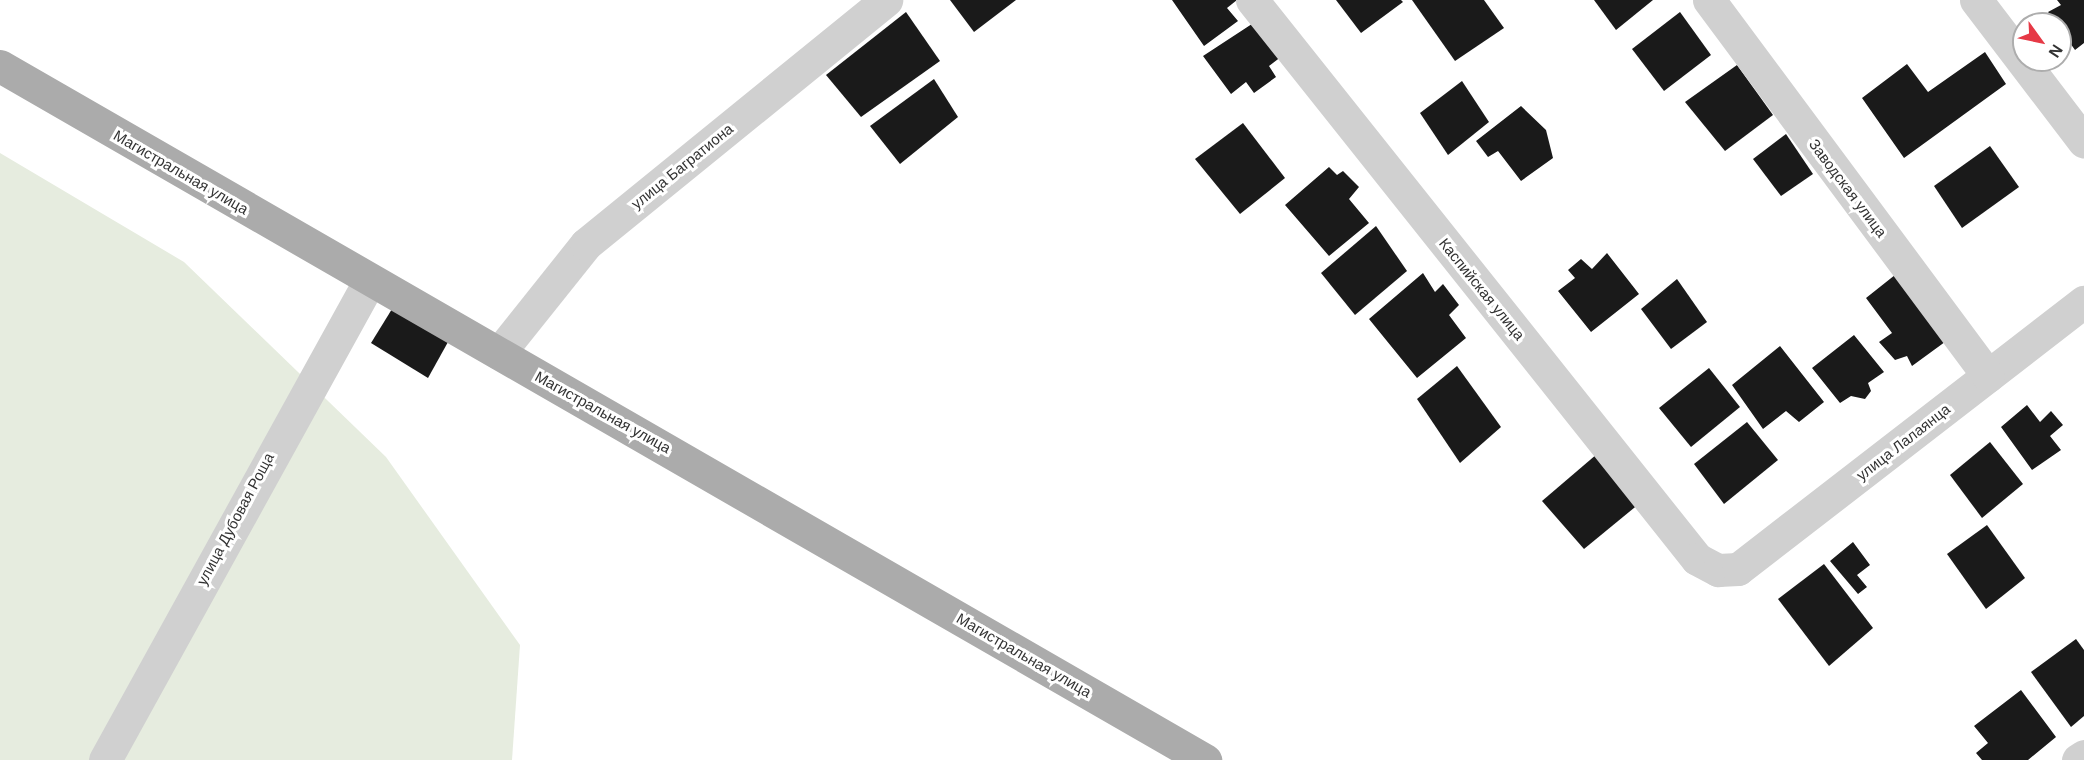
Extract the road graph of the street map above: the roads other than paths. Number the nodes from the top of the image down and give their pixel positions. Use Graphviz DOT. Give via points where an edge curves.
graph roads {
  1 [pos="886,0"];
  2 [pos="1252,0"];
  3 [pos="1709,0"];
  4 [pos="1976,0"];
  5 [pos="0,66"];
  6 [pos="2084,142"];
  7 [pos="370,280"];
  8 [pos="2084,302"];
  9 [pos="499,353"];
  10 [pos="1988,376"];
  11 [pos="1718,570"];
  12 [pos="2084,756"];
  13 [pos="105,760"];
  14 [pos="1205,760"];
  15 [pos="2078,760"];
  1 -- 9 [label="street, улица Багратиона" via="586,244"];
  2 -- 11 [label="street, Каспийская улица" via="1697,559"];
  3 -- 10 [label="street, Заводская улица"];
  4 -- 6 [label="street"];
  5 -- 7 [label="main road, Магистральная улица"];
  7 -- 9 [label="main road, Магистральная улица"];
  7 -- 13 [label="street, улица Дубовая Роща"];
  8 -- 10 [label="street, улица Лалаянца"];
  9 -- 14 [label="main road, Магистральная улица"];
  10 -- 11 [label="street, улица Лалаянца" via="1738,569"];
  12 -- 15 [label="street"];
}
